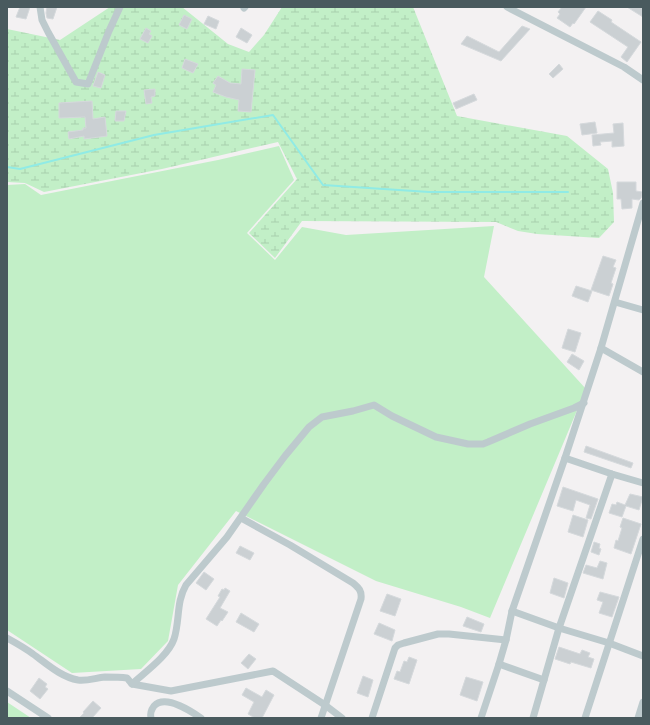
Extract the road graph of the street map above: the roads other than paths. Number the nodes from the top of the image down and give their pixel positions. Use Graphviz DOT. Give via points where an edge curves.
graph roads {
  1 [pos="40,7"];
  2 [pos="120,7"];
  3 [pos="507,7"];
  4 [pos="643,80"];
  5 [pos="643,203"];
  6 [pos="615,302"];
  7 [pos="643,310"];
  8 [pos="601,348"];
  9 [pos="643,372"];
  10 [pos="584,403"];
  11 [pos="565,458"];
  12 [pos="612,474"];
  13 [pos="643,483"];
  14 [pos="241,518"];
  15 [pos="643,539"];
  16 [pos="512,611"];
  17 [pos="558,628"];
  18 [pos="7,638"];
  19 [pos="506,640"];
  20 [pos="609,643"];
  21 [pos="643,656"];
  22 [pos="498,664"];
  23 [pos="544,680"];
  24 [pos="132,684"];
  25 [pos="7,691"];
  26 [pos="643,702"];
  27 [pos="325,705"];
  28 [pos="48,718"];
  29 [pos="151,718"];
  30 [pos="201,718"];
  31 [pos="321,718"];
  32 [pos="342,718"];
  33 [pos="372,718"];
  34 [pos="480,718"];
  35 [pos="533,718"];
  36 [pos="586,718"];
  37 [pos="638,718"];
  1 -- 2 [label="street" via="42,20 76,82 88,84"];
  3 -- 4 [label="street" via="624,67"];
  5 -- 6 [label="street"];
  6 -- 7 [label="street"];
  6 -- 8 [label="street"];
  8 -- 9 [label="street"];
  8 -- 10 [label="street"];
  10 -- 11 [label="street"];
  10 -- 14 [label="street" via="476,445 436,437 374,405 322,417 309,427 285,456"];
  11 -- 12 [label="street"];
  11 -- 16 [label="street"];
  12 -- 13 [label="street"];
  12 -- 17 [label="street"];
  14 -- 24 [label="street" via="183,590 170,648"];
  14 -- 27 [label="street" via="353,583 361,591 361,599"];
  15 -- 20 [label="street"];
  16 -- 17 [label="street"];
  16 -- 19 [label="street"];
  17 -- 20 [label="street"];
  17 -- 23 [label="street"];
  18 -- 24 [label="street" via="67,677 87,681 105,677 127,678"];
  19 -- 22 [label="street"];
  19 -- 33 [label="street" via="438,634 398,645"];
  20 -- 21 [label="street"];
  20 -- 36 [label="street"];
  22 -- 23 [label="street"];
  22 -- 34 [label="street"];
  23 -- 35 [label="street"];
  24 -- 27 [label="street" via="171,691 273,671"];
  25 -- 28 [label="street"];
  26 -- 37 [label="street"];
  27 -- 31 [label="street"];
  27 -- 32 [label="street"];
  29 -- 30 [label="street" via="151,711 160,702 176,705"];
}
